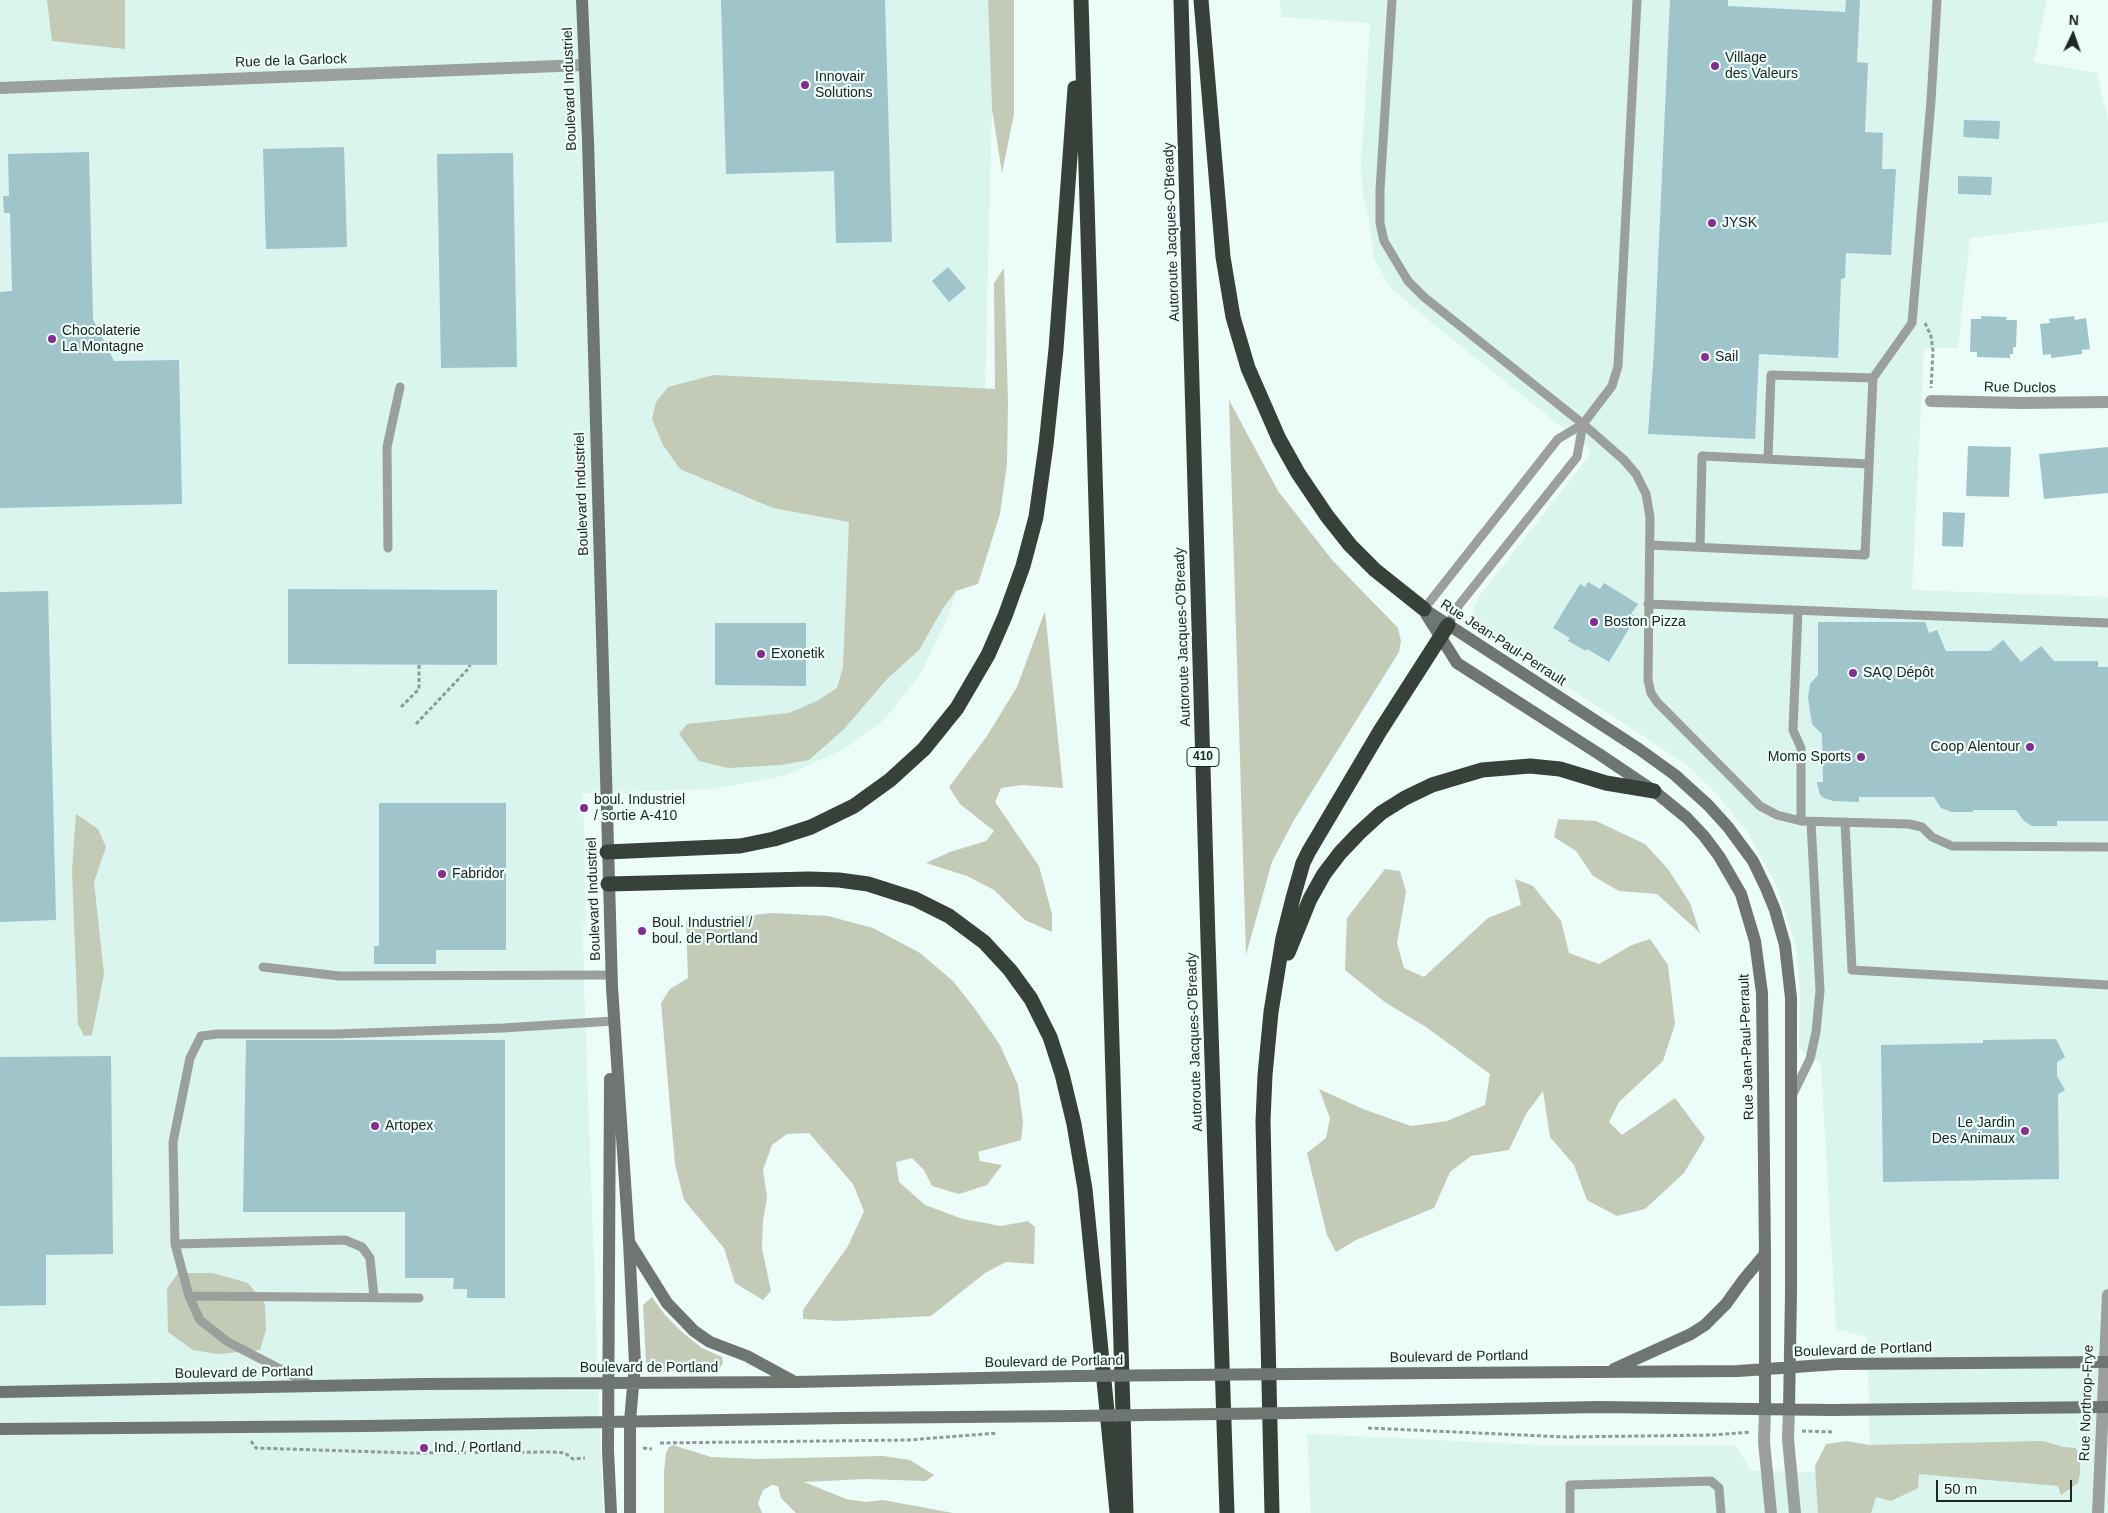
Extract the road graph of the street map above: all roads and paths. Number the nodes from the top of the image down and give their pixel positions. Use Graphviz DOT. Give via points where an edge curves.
graph roads {
  1 [pos="582,0"];
  2 [pos="1182,0"];
  3 [pos="1201,0"];
  4 [pos="1392,0"];
  5 [pos="1637,0"];
  6 [pos="1937,0"];
  7 [pos="1081,3"];
  8 [pos="584,65"];
  9 [pos="0,88"];
  10 [pos="1913,312"];
  11 [pos="1873,378"];
  12 [pos="400,387"];
  13 [pos="1931,401"];
  14 [pos="2108,402"];
  15 [pos="1583,424"];
  16 [pos="1768,460"];
  17 [pos="1869,464"];
  18 [pos="1650,544"];
  19 [pos="1700,547"];
  20 [pos="388,548"];
  21 [pos="1648,604"];
  22 [pos="1424,609"];
  23 [pos="1798,611"];
  24 [pos="2108,623"];
  25 [pos="1444,631"];
  26 [pos="419,664"];
  27 [pos="470,665"];
  28 [pos="401,707"];
  29 [pos="416,724"];
  30 [pos="1654,791"];
  31 [pos="1801,821"];
  32 [pos="1811,822"];
  33 [pos="1845,822"];
  34 [pos="2108,846"];
  35 [pos="607,852"];
  36 [pos="608,884"];
  37 [pos="264,967"];
  38 [pos="611,981"];
  39 [pos="2108,985"];
  40 [pos="1270,1012"];
  41 [pos="612,1021"];
  42 [pos="1792,1096"];
  43 [pos="629,1242"];
  44 [pos="175,1244"];
  45 [pos="1765,1254"];
  46 [pos="2108,1295"];
  47 [pos="189,1296"];
  48 [pos="374,1298"];
  49 [pos="419,1298"];
  50 [pos="2106,1362"];
  51 [pos="1791,1367"];
  52 [pos="1766,1369"];
  53 [pos="1611,1371"];
  54 [pos="796,1382"];
  55 [pos="609,1383"];
  56 [pos="633,1384"];
  57 [pos="314,1386"];
  58 [pos="0,1392"];
  59 [pos="2105,1407"];
  60 [pos="1765,1409"];
  61 [pos="1789,1409"];
  62 [pos="630,1421"];
  63 [pos="608,1422"];
  64 [pos="1362,1428"];
  65 [pos="0,1429"];
  66 [pos="1733,1432"];
  67 [pos="973,1436"];
  68 [pos="660,1443"];
  69 [pos="256,1448"];
  70 [pos="584,1458"];
  71 [pos="611,1513"];
  72 [pos="630,1513"];
  73 [pos="1117,1513"];
  74 [pos="1126,1513"];
  75 [pos="1227,1513"];
  76 [pos="1272,1513"];
  77 [pos="1570,1513"];
  78 [pos="1721,1513"];
  79 [pos="1771,1513"];
  80 [pos="1795,1513"];
  81 [pos="2098,1513"];
  1 -- 8 [label="main road, Boulevard Industriel"];
  2 -- 75 [label="highway, Autoroute Jacques-O'Bready / 410"];
  3 -- 22 [label="highway" via="1223,257 1233,317 1248,368 1279,439 1327,516 1375,570"];
  4 -- 15 [label="lane" via="1380,190 1380,222 1384,241 1408,281 1424,297"];
  5 -- 15 [label="lane" via="1618,366 1612,386"];
  6 -- 10 [label="lane" via="1932,101"];
  7 -- 35 [label="highway" via="1056,350 1039,500 1011,602 980,669 950,717 914,760 877,791 833,817 799,832 750,844"];
  7 -- 74 [label="highway"];
  8 -- 9 [label="street, Rue de la Garlock"];
  8 -- 35 [label="main road, Boulevard Industriel"];
  10 -- 11 [label="lane" via="1912,322"];
  10 -- 13 [label="path" via="1927,324 1931,336"];
  11 -- 16 [label="lane" via="1770,375"];
  11 -- 17 [label="lane"];
  12 -- 20 [label="lane" via="387,447"];
  13 -- 14 [label="street, Rue Duclos"];
  15 -- 18 [label="lane" via="1636,474 1646,494"];
  15 -- 22 [label="lane" via="1558,439"];
  15 -- 25 [label="lane" via="1577,457 1460,605"];
  16 -- 17 [label="lane"];
  16 -- 19 [label="lane" via="1702,456"];
  17 -- 19 [label="lane" via="1864,556"];
  18 -- 19 [label="lane"];
  18 -- 21 [label="lane"];
  21 -- 23 [label="lane"];
  21 -- 31 [label="lane" via="1648,680 1657,702 1760,806 1777,815"];
  22 -- 25 [label="main road, Rue Jean-Paul-Perrault"];
  23 -- 24 [label="lane"];
  23 -- 31 [label="lane" via="1793,730 1801,748"];
  25 -- 30 [label="main road, Rue Jean-Paul-Perrault" via="1457,663"];
  25 -- 40 [label="highway" via="1326,819 1303,863 1286,925"];
  25 -- 42 [label="main road, Rue Jean-Paul-Perrault" via="1657,762 1704,802 1744,848 1771,899 1785,945 1791,998"];
  26 -- 28 [label="path" via="419,689"];
  27 -- 29 [label="path"];
  30 -- 40 [label="highway" via="1606,783 1560,769 1522,766 1464,774 1405,798 1359,832 1324,874 1295,935"];
  30 -- 45 [label="main road, Rue Jean-Paul-Perrault" via="1696,828 1719,856 1740,894 1755,940 1762,993"];
  31 -- 32 [label="lane"];
  32 -- 33 [label="lane"];
  32 -- 42 [label="lane" via="1819,1002 1810,1059"];
  33 -- 34 [label="lane" via="1909,824 1922,827 1952,846"];
  33 -- 39 [label="lane" via="1852,970"];
  35 -- 36 [label="main road, Boulevard Industriel"];
  36 -- 38 [label="main road, Boulevard Industriel"];
  36 -- 73 [label="highway" via="809,879 868,884 915,899 949,916 984,942 1010,970 1031,999 1050,1037 1065,1083 1078,1143"];
  37 -- 38 [label="lane" via="339,976"];
  38 -- 41 [label="main road, Boulevard Industriel"];
  40 -- 76 [label="highway" via="1263,1137"];
  41 -- 43 [label="main road, Boulevard Industriel"];
  41 -- 44 [label="lane" via="503,1028 200,1036 190,1058 174,1142"];
  41 -- 55 [label="main road, Boulevard Industriel"];
  42 -- 51 [label="main road, Rue Jean-Paul-Perrault"];
  43 -- 54 [label="main road" via="667,1303 686,1325 710,1342 747,1356"];
  43 -- 56 [label="main road, Boulevard Industriel" via="635,1363"];
  44 -- 47 [label="lane"];
  44 -- 48 [label="lane" via="345,1240 362,1247 370,1258"];
  45 -- 52 [label="main road, Rue Jean-Paul-Perrault"];
  45 -- 53 [label="main road" via="1705,1325"];
  46 -- 50 [label="street, Rue Northrop-Frye"];
  47 -- 48 [label="lane"];
  47 -- 57 [label="lane" via="200,1320 228,1342"];
  48 -- 49 [label="lane"];
  50 -- 51 [label="main road, Boulevard de Portland" via="1877,1363"];
  50 -- 59 [label="street, Rue Northrop-Frye"];
  51 -- 52 [label="main road, Boulevard de Portland"];
  51 -- 61 [label="main road, Rue Jean-Paul-Perrault"];
  52 -- 53 [label="main road, Boulevard de Portland"];
  52 -- 60 [label="main road, Rue Jean-Paul-Perrault"];
  53 -- 54 [label="main road, Boulevard de Portland, bridge"];
  54 -- 56 [label="main road, Boulevard de Portland"];
  55 -- 56 [label="main road, Boulevard de Portland"];
  55 -- 57 [label="main road, Boulevard de Portland"];
  55 -- 63 [label="main road, Boulevard Industriel"];
  56 -- 62 [label="main road, Boulevard Industriel"];
  57 -- 58 [label="main road, Boulevard de Portland"];
  59 -- 61 [label="main road"];
  59 -- 81 [label="street, Rue Northrop-Frye"];
  60 -- 61 [label="main road"];
  60 -- 62 [label="main road, bridge" via="1598,1407 1293,1414"];
  60 -- 79 [label="street, Rue Jean-Paul-Perrault" via="1764,1442"];
  61 -- 80 [label="street, Rue Jean-Paul-Perrault" via="1788,1439"];
  62 -- 63 [label="main road"];
  62 -- 72 [label="main road, Boulevard Industriel"];
  63 -- 65 [label="main road"];
  63 -- 71 [label="main road, Boulevard Industriel"];
  64 -- 66 [label="path" via="1566,1437 1713,1436"];
  67 -- 68 [label="path" via="909,1440"];
  69 -- 70 [label="path" via="411,1453 554,1452 565,1453 573,1459"];
  77 -- 78 [label="lane" via="1570,1485 1711,1482 1719,1488"];
}
